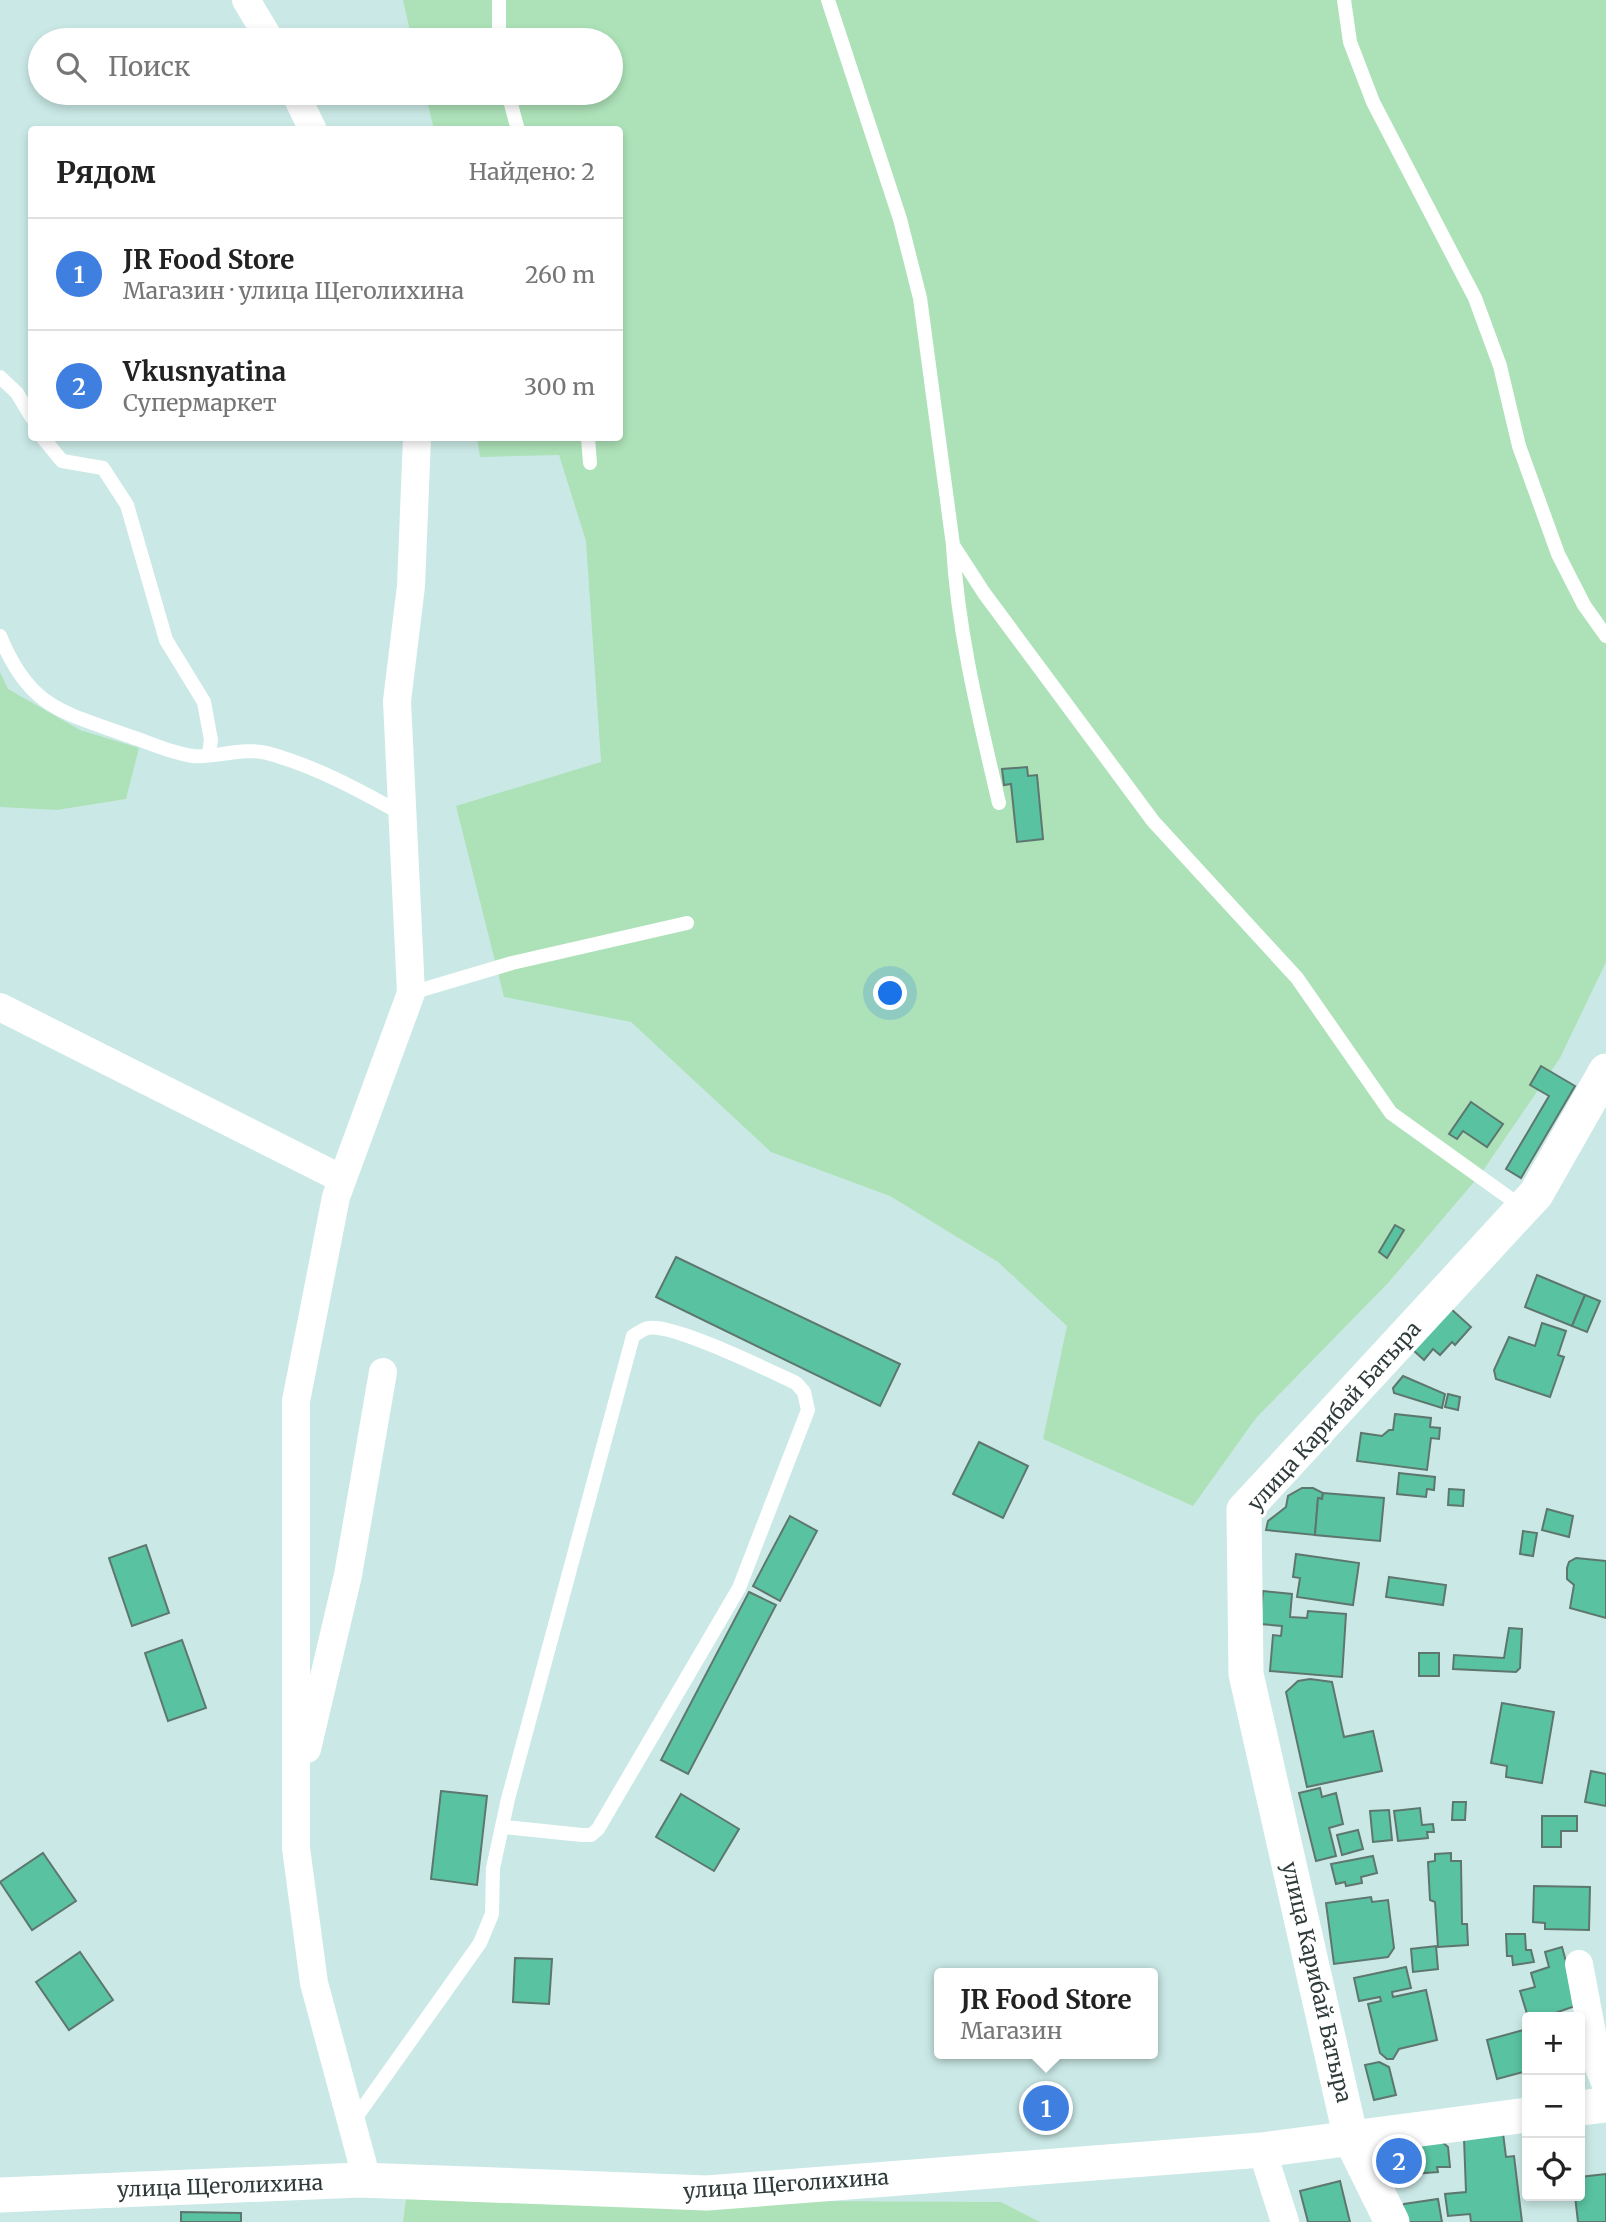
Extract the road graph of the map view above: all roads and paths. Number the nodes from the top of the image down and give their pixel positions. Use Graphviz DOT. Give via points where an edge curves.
graph roads {
  1 [pos="246,0"];
  2 [pos="499,0"];
  3 [pos="828,0"];
  4 [pos="1344,0"];
  5 [pos="263,28"];
  6 [pos="499,28"];
  7 [pos="301,105"];
  8 [pos="511,105"];
  9 [pos="311,126"];
  10 [pos="517,126"];
  11 [pos="0,377"];
  12 [pos="28,411"];
  13 [pos="45,441"];
  14 [pos="417,441"];
  15 [pos="588,441"];
  16 [pos="590,463"];
  17 [pos="953,545"];
  18 [pos="0,636"];
  19 [pos="1606,636"];
  20 [pos="209,753"];
  21 [pos="999,803"];
  22 [pos="402,814"];
  23 [pos="687,923"];
  24 [pos="411,993"];
  25 [pos="0,1007"];
  26 [pos="1606,1071"];
  27 [pos="1595,1110"];
  28 [pos="342,1179"];
  29 [pos="1522,1207"];
  30 [pos="383,1372"];
  31 [pos="296,1800"];
  32 [pos="504,1827"];
  33 [pos="1579,1965"];
  34 [pos="1606,2085"];
  35 [pos="1606,2105"];
  36 [pos="1585,2107"];
  37 [pos="1522,2116"];
  38 [pos="351,2124"];
  39 [pos="1352,2139"];
  40 [pos="1262,2150"];
  41 [pos="367,2180"];
  42 [pos="0,2195"];
  43 [pos="1285,2222"];
  44 [pos="1392,2222"];
  1 -- 5 [label="street"];
  2 -- 6 [label="lane"];
  3 -- 17 [label="lane" via="900,219 920,298"];
  4 -- 19 [label="lane" via="1350,42 1373,102 1475,298 1500,366 1519,446 1558,554"];
  7 -- 9 [label="street"];
  8 -- 10 [label="lane"];
  11 -- 12 [label="lane"];
  13 -- 20 [label="lane" via="62,461 103,468 127,505 166,640 204,702"];
  14 -- 22 [label="street" via="411,586 397,701"];
  15 -- 16 [label="lane"];
  17 -- 21 [label="lane" via="966,664"];
  17 -- 29 [label="lane" via="1153,821 1297,978 1391,1113"];
  18 -- 20 [label="lane" via="12,665 36,695 77,720 157,748 196,757"];
  20 -- 22 [label="lane" via="264,752 345,782"];
  22 -- 24 [label="street"];
  23 -- 24 [label="lane" via="512,963"];
  24 -- 28 [label="street"];
  25 -- 28 [label="street"];
  26 -- 27 [label="street, улица Карибай Батыра"];
  27 -- 29 [label="street, улица Карибай Батыра"];
  28 -- 31 [label="street" via="296,1401"];
  29 -- 39 [label="street, улица Карибай Батыра" via="1244,1510 1246,1674"];
  30 -- 31 [label="street" via="348,1575"];
  31 -- 38 [label="street" via="296,1848 314,1983"];
  32 -- 32 [label="lane" via="633,1336 649,1328 666,1331 719,1348 796,1383 804,1392 808,1410 739,1588 598,1829 582,1835"];
  32 -- 38 [label="lane" via="493,1868 492,1914 480,1943"];
  33 -- 34 [label="street"];
  35 -- 36 [label="street"];
  37 -- 39 [label="street, улица Щеголихина"];
  38 -- 41 [label="street"];
  39 -- 40 [label="street, улица Щеголихина"];
  39 -- 44 [label="street, улица Карибай Батыра"];
  40 -- 41 [label="street, улица Щеголихина" via="707,2193"];
  40 -- 43 [label="street"];
  41 -- 42 [label="street, улица Щеголихина"];
}
